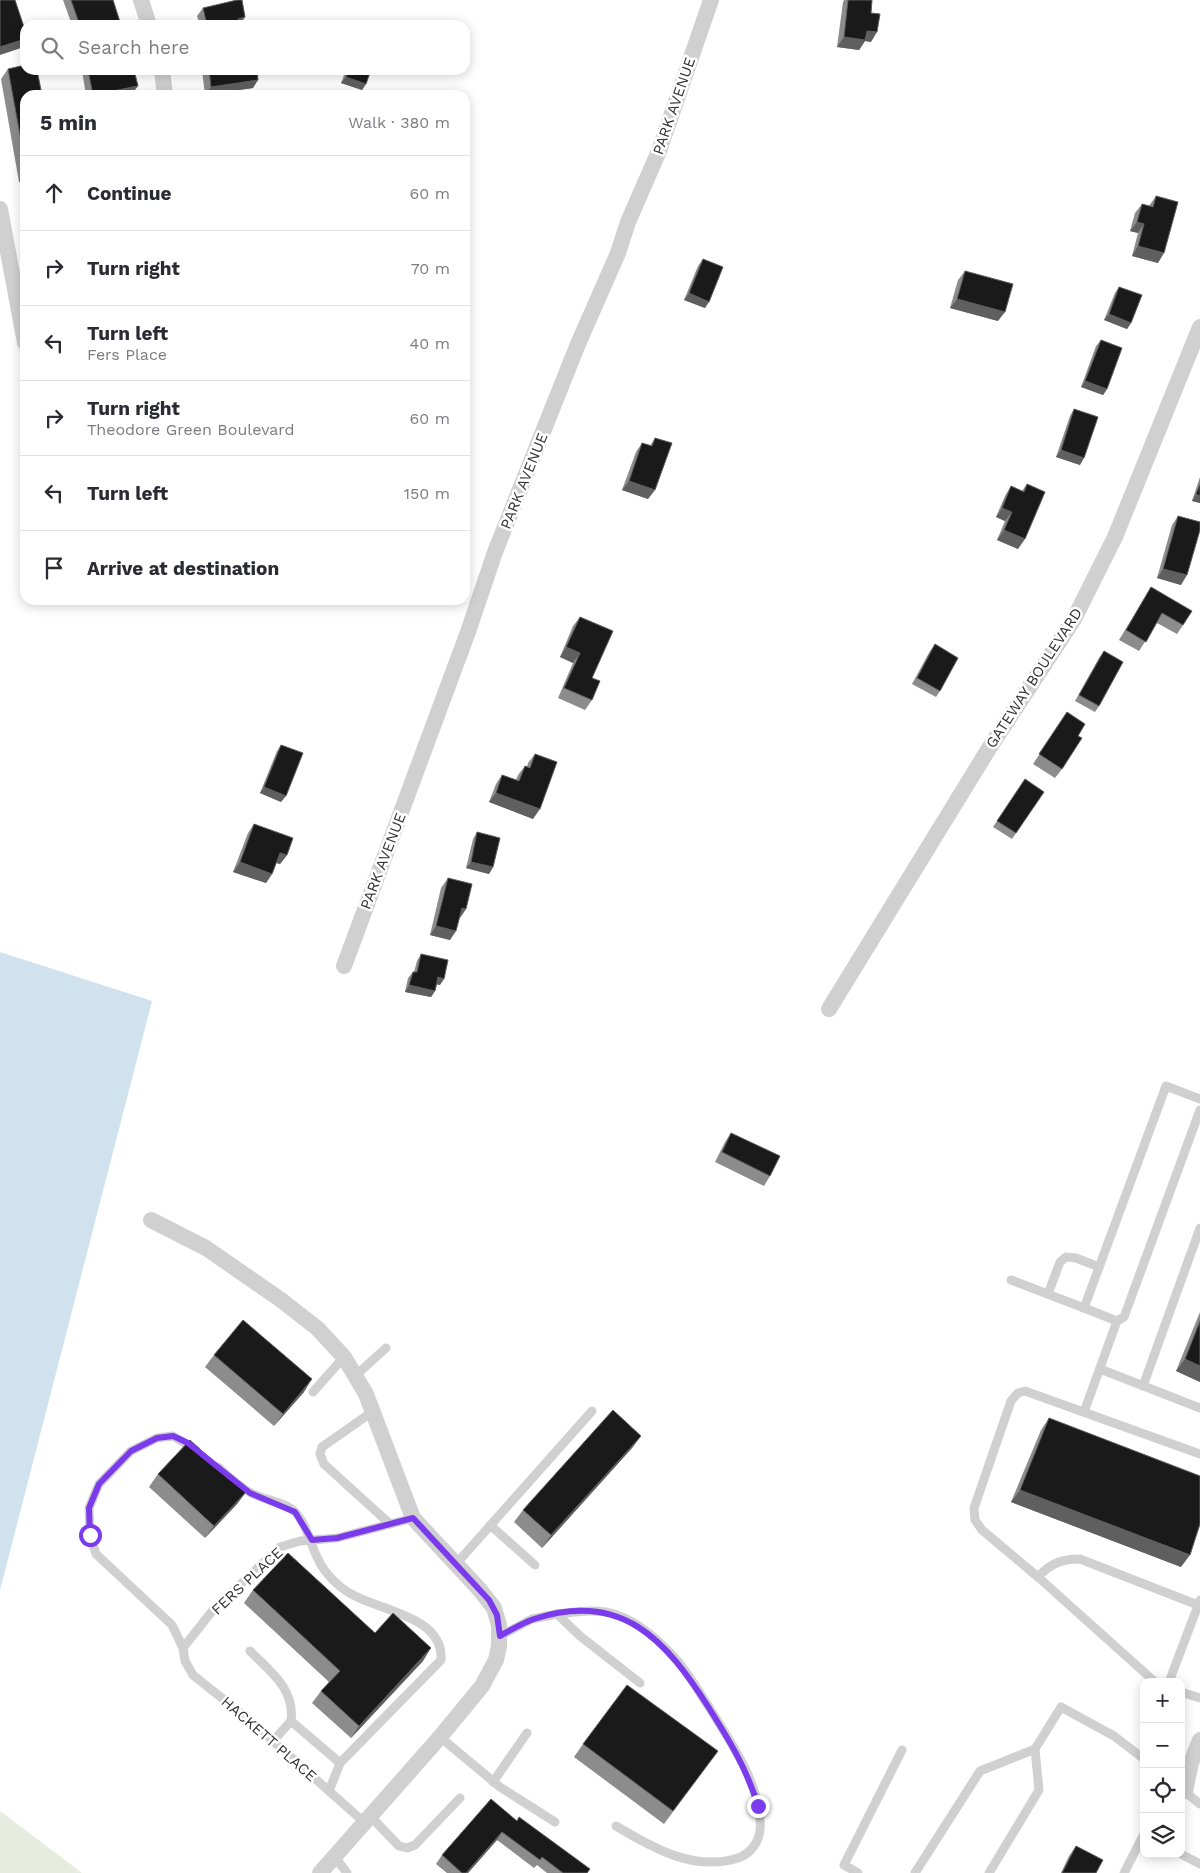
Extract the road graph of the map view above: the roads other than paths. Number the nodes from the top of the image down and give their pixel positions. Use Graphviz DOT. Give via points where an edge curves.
graph roads {
  1 [pos="141,0"];
  2 [pos="711,0"];
  3 [pos="147,20"];
  4 [pos="162,75"];
  5 [pos="164,90"];
  6 [pos="0,209"];
  7 [pos="20,316"];
  8 [pos="1200,327"];
  9 [pos="344,966"];
  10 [pos="829,1009"];
  11 [pos="1200,1099"];
  12 [pos="1200,1110"];
  13 [pos="151,1220"];
  14 [pos="1200,1228"];
  15 [pos="1099,1267"];
  16 [pos="1011,1280"];
  17 [pos="1048,1294"];
  18 [pos="1084,1308"];
  19 [pos="1117,1321"];
  20 [pos="386,1348"];
  21 [pos="344,1357"];
  22 [pos="1100,1369"];
  23 [pos="355,1376"];
  24 [pos="1143,1386"];
  25 [pos="313,1392"];
  26 [pos="1200,1408"];
  27 [pos="592,1411"];
  28 [pos="372,1412"];
  29 [pos="1084,1412"];
  30 [pos="1200,1454"];
  31 [pos="204,1456"];
  32 [pos="211,1462"];
  33 [pos="413,1518"];
  34 [pos="390,1524"];
  35 [pos="490,1525"];
  36 [pos="312,1540"];
  37 [pos="456,1564"];
  38 [pos="535,1565"];
  39 [pos="1038,1577"];
  40 [pos="1199,1602"];
  41 [pos="557,1614"];
  42 [pos="500,1636"];
  43 [pos="183,1648"];
  44 [pos="250,1650"];
  45 [pos="1151,1678"];
  46 [pos="1170,1678"];
  47 [pos="640,1683"];
  48 [pos="1185,1693"];
  49 [pos="1200,1698"];
  50 [pos="291,1721"];
  51 [pos="527,1733"];
  52 [pos="440,1738"];
  53 [pos="1200,1740"];
  54 [pos="273,1741"];
  55 [pos="1035,1749"];
  56 [pos="902,1750"];
  57 [pos="1140,1756"];
  58 [pos="340,1763"];
  59 [pos="493,1782"];
  60 [pos="1185,1783"];
  61 [pos="329,1792"];
  62 [pos="1185,1792"];
  63 [pos="460,1798"];
  64 [pos="1200,1804"];
  65 [pos="368,1820"];
  66 [pos="555,1822"];
  67 [pos="616,1826"];
  68 [pos="1140,1842"];
  69 [pos="1185,1856"];
  70 [pos="335,1857"];
  71 [pos="1200,1864"];
  72 [pos="320,1873"];
  73 [pos="348,1873"];
  74 [pos="858,1873"];
  75 [pos="915,1873"];
  76 [pos="989,1873"];
  77 [pos="1124,1873"];
  1 -- 3 [label="street"];
  2 -- 9 [label="street, PARK AVENUE" via="659,151 495,552"];
  4 -- 5 [label="street"];
  6 -- 7 [label="street"];
  8 -- 10 [label="street, GATEWAY BOULEVARD" via="1116,537 1074,619"];
  11 -- 15 [label="lane" via="1166,1086"];
  12 -- 19 [label="lane" via="1124,1317"];
  13 -- 21 [label="street" via="206,1248 281,1300 317,1328"];
  14 -- 24 [label="lane"];
  15 -- 17 [label="lane" via="1066,1257 1060,1262"];
  15 -- 18 [label="lane"];
  16 -- 17 [label="lane"];
  17 -- 18 [label="lane"];
  18 -- 19 [label="lane"];
  19 -- 22 [label="lane"];
  20 -- 23 [label="lane"];
  21 -- 23 [label="street"];
  21 -- 25 [label="lane"];
  22 -- 24 [label="lane"];
  22 -- 29 [label="lane"];
  23 -- 28 [label="street"];
  24 -- 26 [label="lane"];
  27 -- 35 [label="lane"];
  28 -- 33 [label="street"];
  28 -- 34 [label="lane" via="322,1447 320,1454 324,1464"];
  29 -- 30 [label="lane"];
  29 -- 39 [label="lane" via="1025,1391 1018,1393 1011,1401 974,1508 975,1520 982,1530"];
  31 -- 43 [label="lane, HACKETT PLACE" via="173,1436 157,1438 131,1451 99,1484 89,1508 90,1535 96,1554 172,1625"];
  32 -- 36 [label="lane" via="250,1493 295,1512"];
  33 -- 34 [label="lane, FERS PLACE"];
  33 -- 37 [label="street"];
  34 -- 36 [label="lane, FERS PLACE" via="337,1538"];
  35 -- 37 [label="lane"];
  35 -- 38 [label="lane"];
  36 -- 43 [label="lane, FERS PLACE" via="280,1547 213,1610"];
  36 -- 58 [label="lane" via="324,1569 336,1583 354,1596 409,1616 436,1637 442,1647 441,1660"];
  37 -- 42 [label="street" via="494,1608"];
  39 -- 40 [label="lane" via="1048,1566 1064,1559 1080,1559"];
  39 -- 45 [label="lane"];
  40 -- 46 [label="lane"];
  41 -- 42 [label="lane" via="532,1620"];
  41 -- 47 [label="lane"];
  41 -- 67 [label="lane" via="602,1612 618,1615 649,1634 675,1658 740,1757 751,1782 760,1833 754,1847 744,1856 728,1863 702,1866 655,1849"];
  42 -- 52 [label="street" via="496,1660 482,1686"];
  43 -- 54 [label="lane, HACKETT PLACE" via="185,1661 193,1675"];
  44 -- 50 [label="lane" via="284,1685 291,1698"];
  48 -- 49 [label="lane"];
  50 -- 54 [label="lane"];
  50 -- 58 [label="lane"];
  51 -- 59 [label="lane"];
  52 -- 59 [label="lane"];
  52 -- 65 [label="street"];
  53 -- 60 [label="street"];
  54 -- 61 [label="lane, HACKETT PLACE"];
  55 -- 57 [label="lane" via="1061,1707 1114,1736"];
  55 -- 75 [label="lane" via="980,1770"];
  55 -- 76 [label="lane" via="1040,1790"];
  56 -- 74 [label="lane" via="844,1865"];
  58 -- 61 [label="lane"];
  59 -- 66 [label="lane"];
  61 -- 65 [label="lane, HACKETT PLACE"];
  62 -- 64 [label="lane"];
  63 -- 65 [label="lane, HACKETT PLACE" via="416,1845 407,1848 399,1846"];
  65 -- 70 [label="street"];
  68 -- 77 [label="lane"];
  69 -- 71 [label="lane"];
  70 -- 72 [label="street"];
  70 -- 73 [label="lane"];
}
